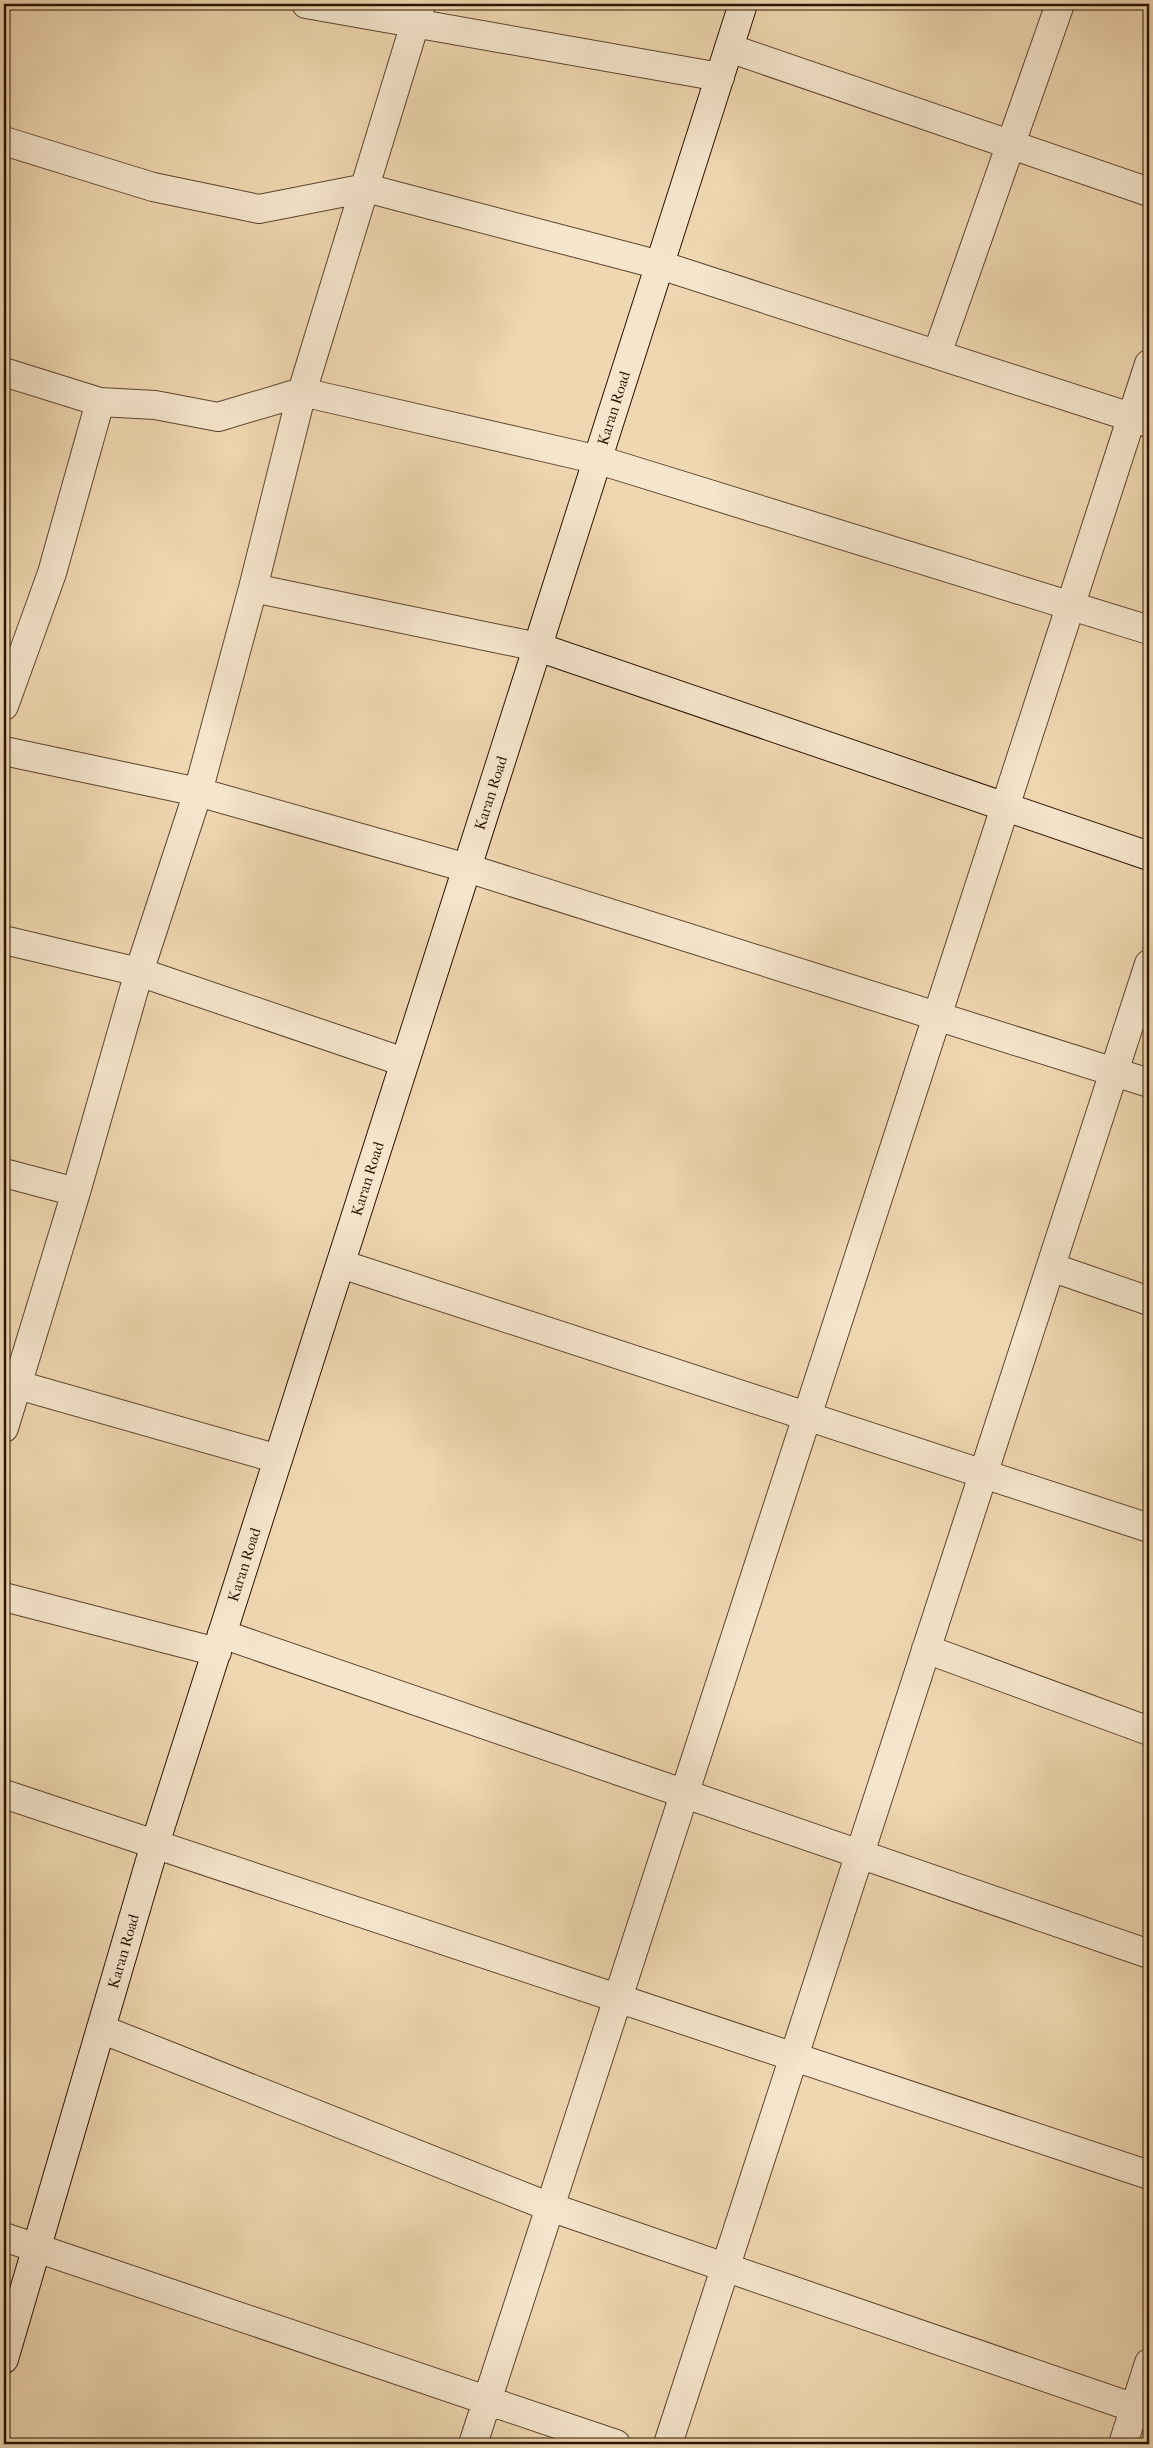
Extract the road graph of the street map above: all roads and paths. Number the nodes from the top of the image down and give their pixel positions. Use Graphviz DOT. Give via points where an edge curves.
graph roads {
  1 [pos="306,4"];
  2 [pos="743,4"];
  3 [pos="1060,4"];
  4 [pos="418,13"];
  5 [pos="729,48"];
  6 [pos="720,77"];
  7 [pos="4,141"];
  8 [pos="1010,144"];
  9 [pos="366,188"];
  10 [pos="1149,192"];
  11 [pos="660,265"];
  12 [pos="937,354"];
  13 [pos="1149,364"];
  14 [pos="4,372"];
  15 [pos="302,392"];
  16 [pos="100,402"];
  17 [pos="1141,420"];
  18 [pos="599,460"];
  19 [pos="253,588"];
  20 [pos="1071,604"];
  21 [pos="1149,630"];
  22 [pos="538,647"];
  23 [pos="4,706"];
  24 [pos="4,751"];
  25 [pos="198,792"];
  26 [pos="1005,807"];
  27 [pos="1149,856"];
  28 [pos="467,868"];
  29 [pos="4,940"];
  30 [pos="1149,964"];
  31 [pos="139,972"];
  32 [pos="937,1016"];
  33 [pos="404,1062"];
  34 [pos="1114,1072"];
  35 [pos="1149,1083"];
  36 [pos="4,1174"];
  37 [pos="76,1192"];
  38 [pos="341,1264"];
  39 [pos="1051,1266"];
  40 [pos="1149,1301"];
  41 [pos="10,1383"];
  42 [pos="807,1416"];
  43 [pos="4,1428"];
  44 [pos="278,1459"];
  45 [pos="983,1473"];
  46 [pos="1149,1528"];
  47 [pos="4,1597"];
  48 [pos="219,1643"];
  49 [pos="926,1649"];
  50 [pos="1149,1731"];
  51 [pos="685,1793"];
  52 [pos="4,1794"];
  53 [pos="155,1844"];
  54 [pos="860,1854"];
  55 [pos="1149,1954"];
  56 [pos="619,1998"];
  57 [pos="101,2029"];
  58 [pos="793,2056"];
  59 [pos="1149,2175"];
  60 [pos="550,2207"];
  61 [pos="4,2237"];
  62 [pos="37,2247"];
  63 [pos="726,2267"];
  64 [pos="4,2359"];
  65 [pos="1149,2363"];
  66 [pos="488,2401"];
  67 [pos="1142,2410"];
  68 [pos="473,2444"];
  69 [pos="616,2444"];
  70 [pos="668,2444"];
  71 [pos="1123,2444"];
  1 -- 4 [label="street"];
  2 -- 5 [label="street, Karan Road"];
  3 -- 8 [label="street"];
  4 -- 6 [label="street"];
  4 -- 9 [label="street"];
  5 -- 6 [label="street, Karan Road"];
  5 -- 8 [label="street"];
  6 -- 11 [label="street, Karan Road"];
  7 -- 9 [label="street" via="153,187 259,209"];
  8 -- 10 [label="street"];
  8 -- 12 [label="street"];
  9 -- 11 [label="street"];
  9 -- 15 [label="street"];
  11 -- 12 [label="street"];
  11 -- 18 [label="street, Karan Road"];
  12 -- 17 [label="street"];
  13 -- 17 [label="street"];
  14 -- 16 [label="street"];
  15 -- 16 [label="street" via="218,417 155,405"];
  15 -- 18 [label="street"];
  15 -- 19 [label="street"];
  16 -- 23 [label="street" via="52,573"];
  17 -- 20 [label="street"];
  18 -- 20 [label="street"];
  18 -- 22 [label="street, Karan Road"];
  19 -- 22 [label="street"];
  19 -- 25 [label="street"];
  20 -- 21 [label="street"];
  20 -- 26 [label="street"];
  22 -- 26 [label="street"];
  22 -- 28 [label="street, Karan Road"];
  24 -- 25 [label="street"];
  25 -- 28 [label="street"];
  25 -- 31 [label="street"];
  26 -- 27 [label="street"];
  26 -- 32 [label="street"];
  28 -- 32 [label="street"];
  28 -- 33 [label="street, Karan Road"];
  29 -- 31 [label="street"];
  30 -- 34 [label="street"];
  31 -- 33 [label="street"];
  31 -- 37 [label="street"];
  32 -- 34 [label="street"];
  32 -- 42 [label="street"];
  33 -- 38 [label="street, Karan Road"];
  34 -- 35 [label="street"];
  34 -- 39 [label="street"];
  36 -- 37 [label="street"];
  37 -- 41 [label="street"];
  38 -- 42 [label="street"];
  38 -- 44 [label="street, Karan Road"];
  39 -- 40 [label="street"];
  39 -- 45 [label="street"];
  41 -- 43 [label="street"];
  41 -- 44 [label="street"];
  42 -- 45 [label="street"];
  42 -- 51 [label="street"];
  44 -- 48 [label="street, Karan Road"];
  45 -- 46 [label="street"];
  45 -- 49 [label="street"];
  47 -- 48 [label="street"];
  48 -- 51 [label="street"];
  48 -- 53 [label="street, Karan Road"];
  49 -- 50 [label="street"];
  49 -- 54 [label="street"];
  51 -- 54 [label="street"];
  51 -- 56 [label="street"];
  52 -- 53 [label="street"];
  53 -- 56 [label="street"];
  53 -- 57 [label="street, Karan Road"];
  54 -- 55 [label="street"];
  54 -- 58 [label="street"];
  56 -- 58 [label="street"];
  56 -- 60 [label="street"];
  57 -- 60 [label="street"];
  57 -- 62 [label="street, Karan Road"];
  58 -- 59 [label="street"];
  58 -- 63 [label="street"];
  60 -- 63 [label="street"];
  60 -- 66 [label="street"];
  61 -- 62 [label="street"];
  62 -- 64 [label="street, Karan Road"];
  62 -- 66 [label="street"];
  63 -- 67 [label="street"];
  63 -- 70 [label="street"];
  65 -- 67 [label="street"];
  66 -- 68 [label="street"];
  66 -- 69 [label="street"];
  67 -- 71 [label="street"];
}
